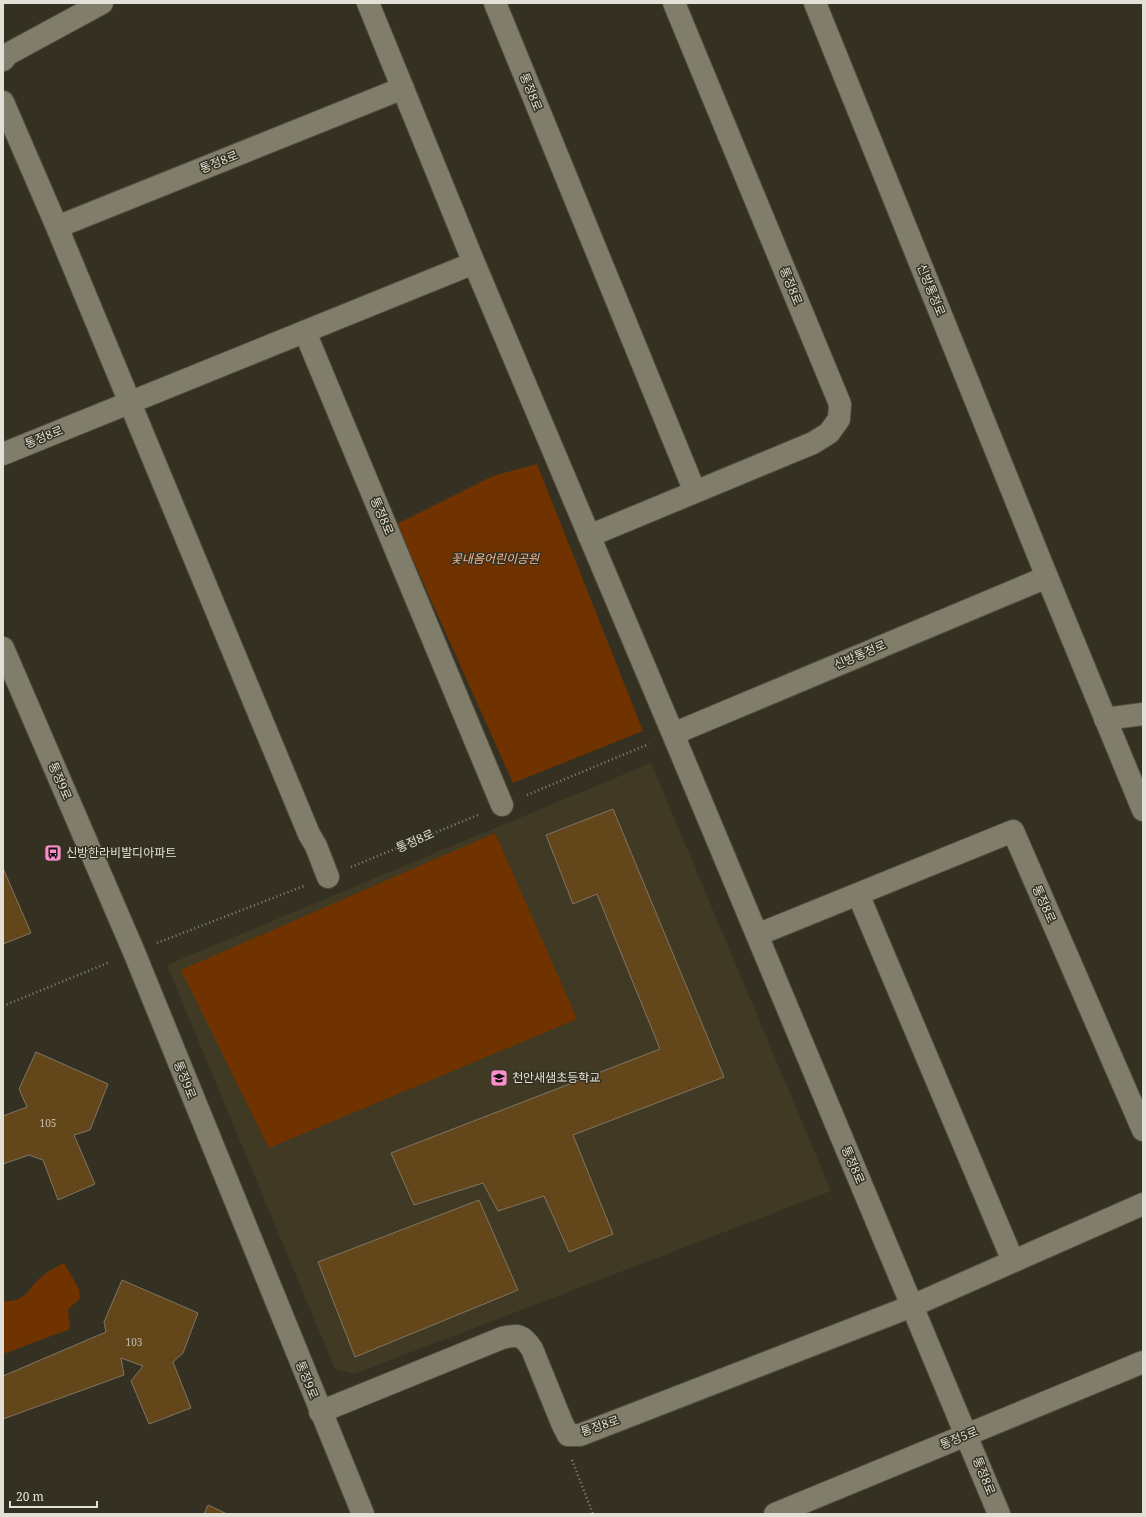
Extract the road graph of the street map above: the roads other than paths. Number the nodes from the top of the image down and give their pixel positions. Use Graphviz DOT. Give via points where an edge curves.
graph roads {
  1 [pos="102,3"];
  2 [pos="368,3"];
  3 [pos="494,3"];
  4 [pos="674,3"];
  5 [pos="815,3"];
  6 [pos="3,60"];
  7 [pos="403,88"];
  8 [pos="3,102"];
  9 [pos="56,227"];
  10 [pos="474,263"];
  11 [pos="305,332"];
  12 [pos="129,403"];
  13 [pos="3,454"];
  14 [pos="695,492"];
  15 [pos="589,536"];
  16 [pos="1047,577"];
  17 [pos="3,648"];
  18 [pos="1143,714"];
  19 [pos="1105,719"];
  20 [pos="673,734"];
  21 [pos="502,804"];
  22 [pos="1143,810"];
  23 [pos="328,877"];
  24 [pos="858,894"];
  25 [pos="757,935"];
  26 [pos="1143,1130"];
  27 [pos="1143,1204"];
  28 [pos="1013,1262"];
  29 [pos="912,1306"];
  30 [pos="1143,1362"];
  31 [pos="320,1412"];
  32 [pos="966,1435"];
  33 [pos="363,1514"];
  34 [pos="775,1514"];
  35 [pos="999,1514"];
  1 -- 6 [label="street" via="8,54"];
  2 -- 7 [label="street, 통정8로"];
  3 -- 14 [label="street, 통정8로"];
  4 -- 14 [label="street, 통정8로" via="840,404 839,419 829,433 813,443"];
  5 -- 16 [label="street, 신방통정로"];
  7 -- 9 [label="street, 통정8로"];
  7 -- 10 [label="street, 통정8로"];
  8 -- 9 [label="street"];
  9 -- 12 [label="street"];
  10 -- 11 [label="street, 통정8로"];
  10 -- 15 [label="street, 통정8로"];
  11 -- 12 [label="street, 통정8로"];
  11 -- 21 [label="street, 통정8로"];
  12 -- 13 [label="street, 통정8로"];
  12 -- 23 [label="street"];
  14 -- 15 [label="street, 통정8로"];
  15 -- 20 [label="street, 통정8로"];
  16 -- 19 [label="street, 신방통정로"];
  16 -- 20 [label="street, 신방통정로"];
  17 -- 31 [label="street, 통정9로" via="134,952"];
  18 -- 19 [label="street"];
  19 -- 22 [label="street, 신방통정로"];
  20 -- 25 [label="street, 통정8로"];
  24 -- 25 [label="street, 통정8로"];
  24 -- 26 [label="street, 통정8로" via="1013,831"];
  24 -- 28 [label="street"];
  25 -- 29 [label="street, 통정8로"];
  27 -- 28 [label="street, 통정8로"];
  28 -- 29 [label="street, 통정8로"];
  29 -- 31 [label="street, 통정8로" via="580,1435 568,1435 532,1349 526,1339 515,1335"];
  29 -- 32 [label="street, 통정8로"];
  30 -- 32 [label="street, 통정5로"];
  31 -- 33 [label="street, 통정9로"];
  32 -- 34 [label="street, 통정5로"];
  32 -- 35 [label="street, 통정8로"];
}
